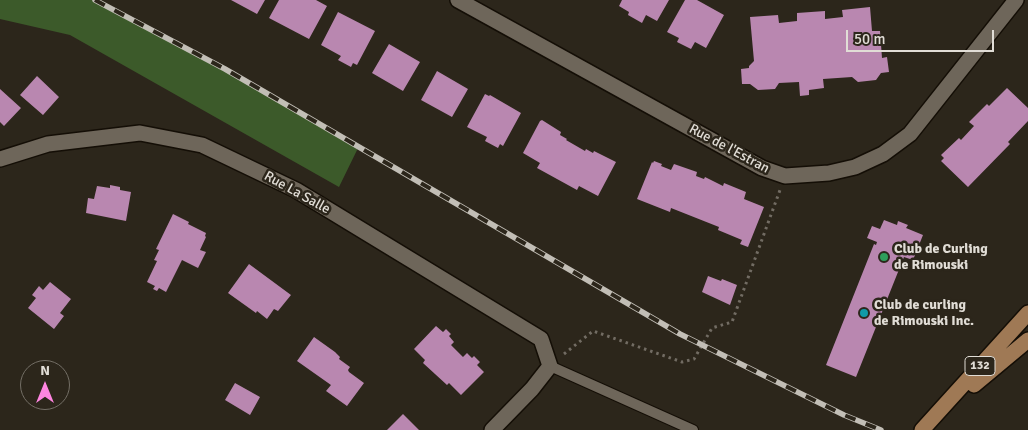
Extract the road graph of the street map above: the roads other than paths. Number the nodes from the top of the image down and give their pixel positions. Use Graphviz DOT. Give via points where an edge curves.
graph roads {
  1 [pos="458,0"];
  2 [pos="1016,0"];
  3 [pos="0,160"];
  4 [pos="1028,312"];
  5 [pos="1028,340"];
  6 [pos="550,366"];
  7 [pos="928,425"];
  8 [pos="492,430"];
  9 [pos="693,430"];
  1 -- 2 [label="street, Rue de l'Estran" via="762,168 785,176 855,168 883,154 910,134"];
  3 -- 6 [label="street, Rue La Salle" via="48,144 140,133 202,145 296,190 541,339"];
  4 -- 7 [label="main road, 132"];
  5 -- 7 [label="main road, 132"];
  6 -- 8 [label="street"];
  6 -- 9 [label="lane"];
}
